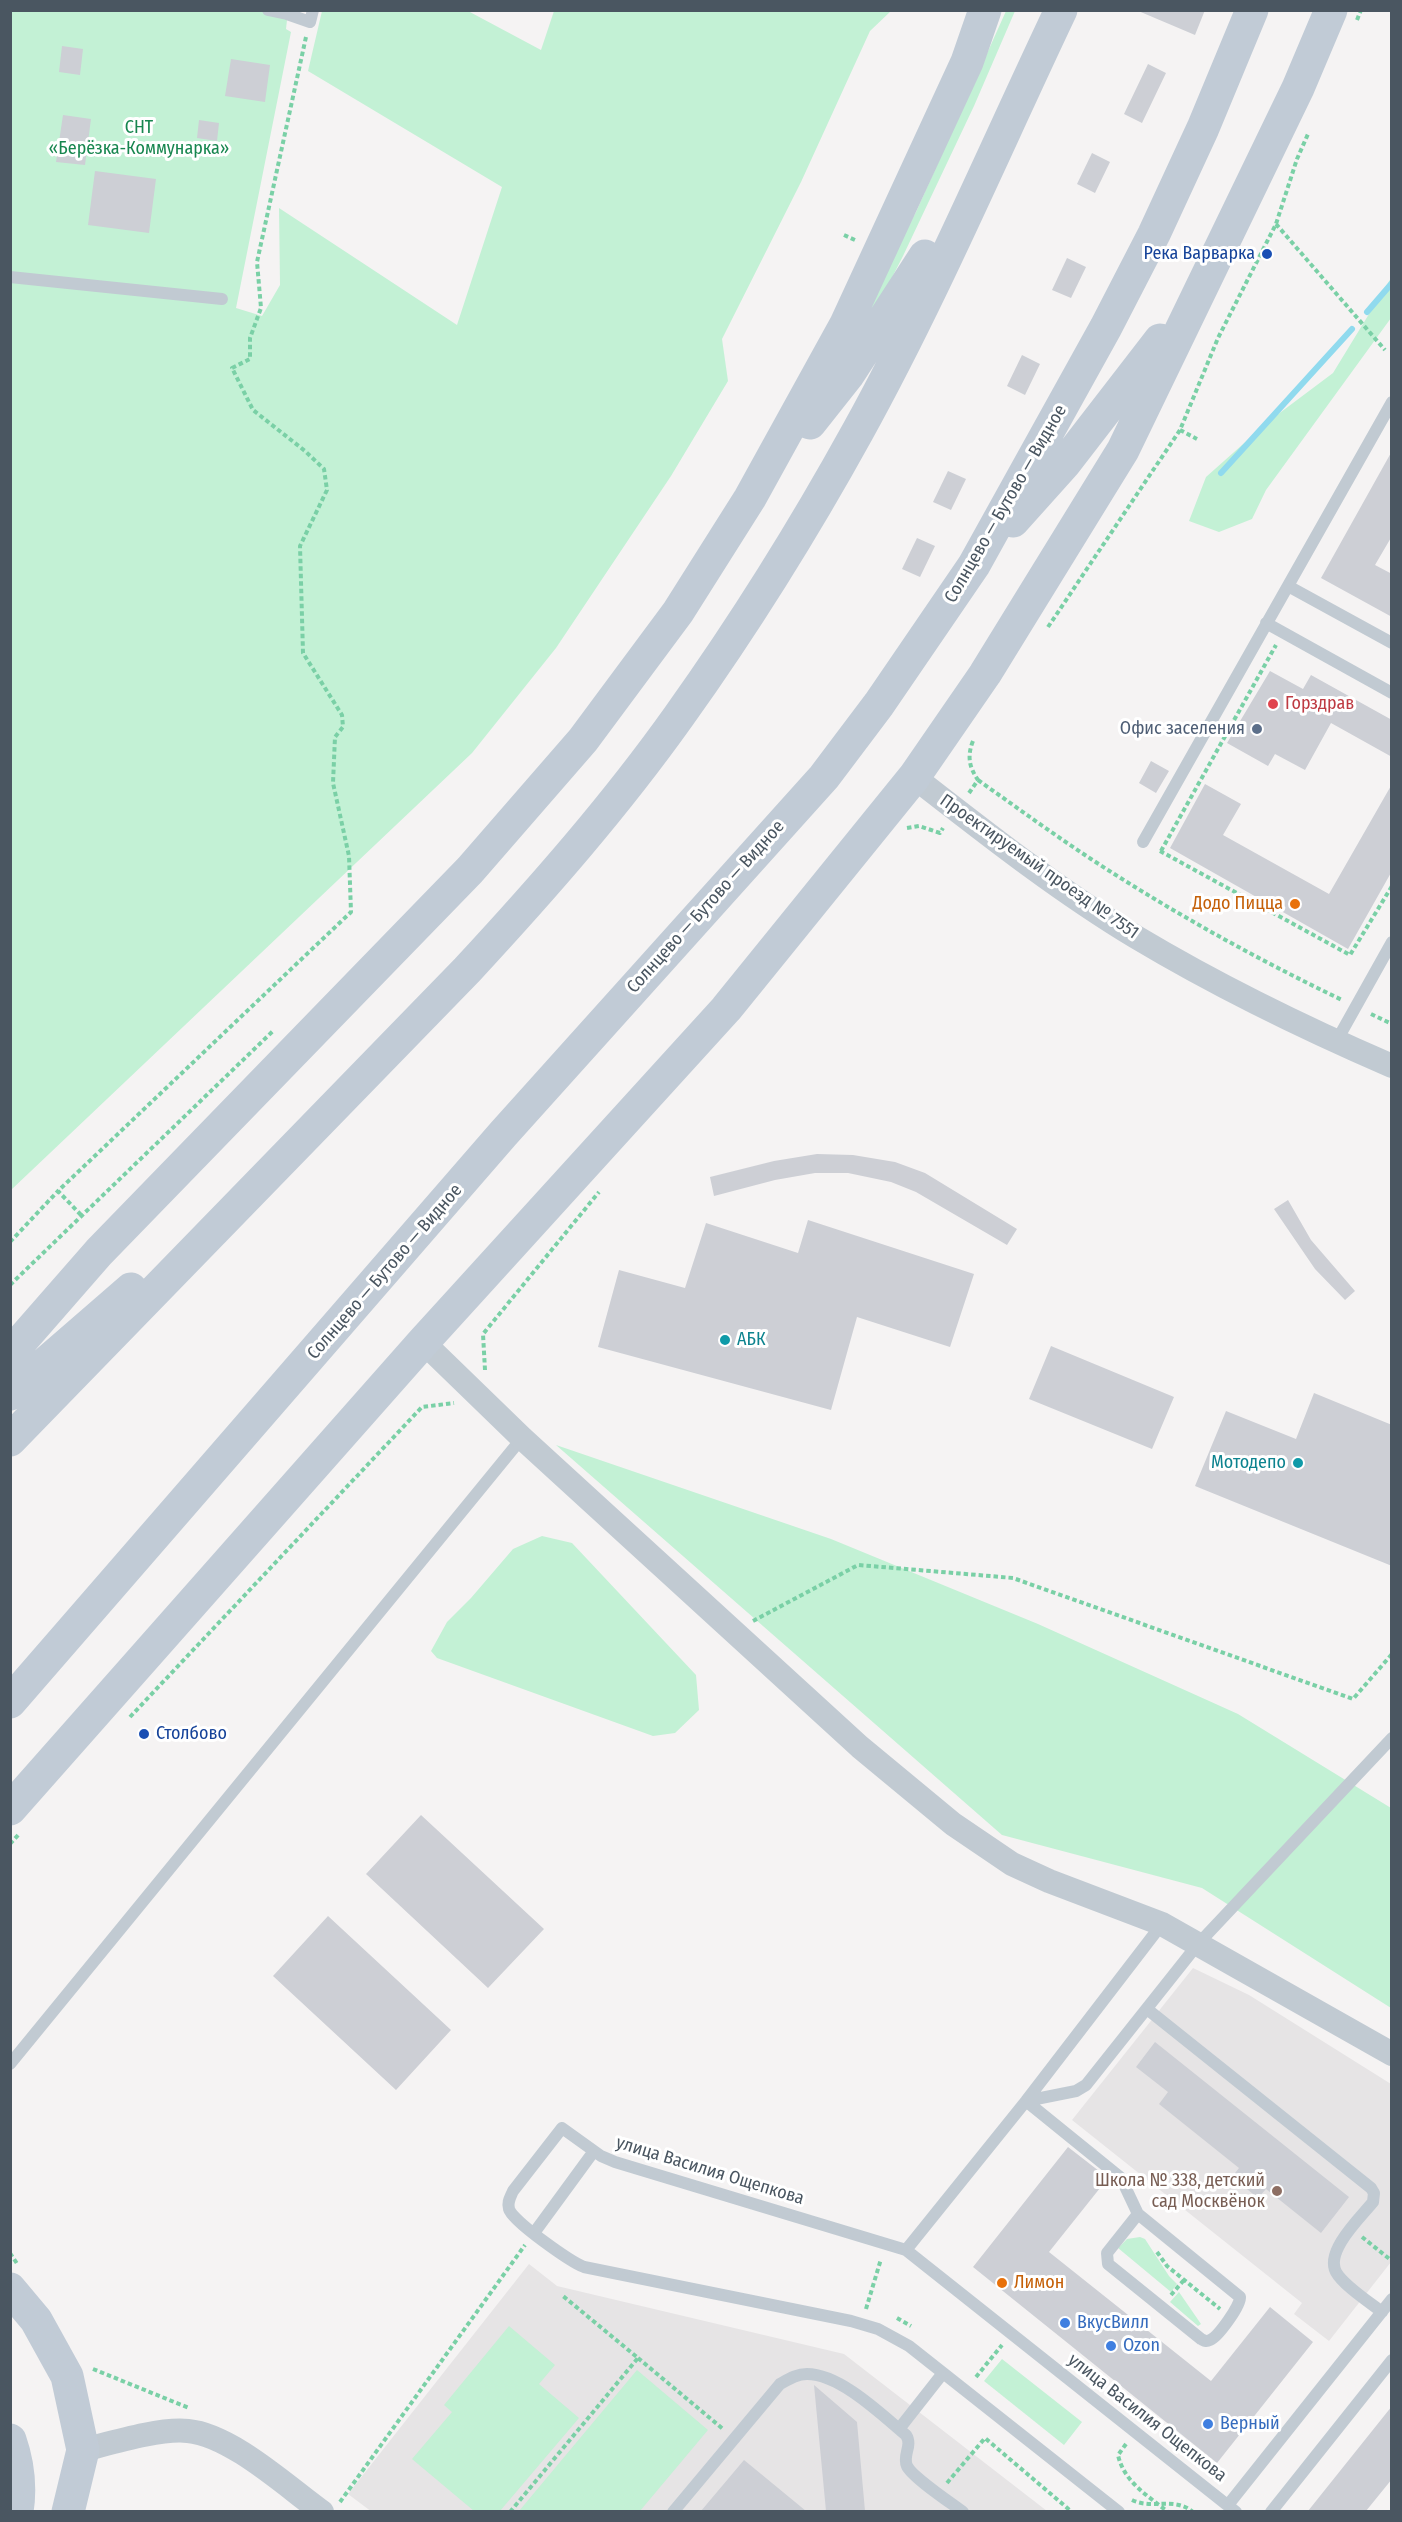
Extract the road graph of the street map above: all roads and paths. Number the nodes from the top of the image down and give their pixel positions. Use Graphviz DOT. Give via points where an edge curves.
graph roads {
  1 [pos="268,10"];
  2 [pos="985,10"];
  3 [pos="1061,10"];
  4 [pos="1252,10"];
  5 [pos="1331,10"];
  6 [pos="311,16"];
  7 [pos="1005,127"];
  8 [pos="1276,224"];
  9 [pos="844,235"];
  10 [pos="855,240"];
  11 [pos="10,277"];
  12 [pos="1198,292"];
  13 [pos="222,299"];
  14 [pos="1385,350"];
  15 [pos="1392,402"];
  16 [pos="1180,430"];
  17 [pos="1197,439"];
  18 [pos="750,498"];
  19 [pos="974,565"];
  20 [pos="1288,586"];
  21 [pos="1266,623"];
  22 [pos="1392,644"];
  23 [pos="1392,693"];
  24 [pos="914,777"];
  25 [pos="978,780"];
  26 [pos="1143,842"];
  27 [pos="1392,886"];
  28 [pos="1390,948"];
  29 [pos="1356,1006"];
  30 [pos="1392,1024"];
  31 [pos="278,1026"];
  32 [pos="1336,1042"];
  33 [pos="1392,1066"];
  34 [pos="324,1119"];
  35 [pos="58,1191"];
  36 [pos="81,1215"];
  37 [pos="10,1242"];
  38 [pos="99,1252"];
  39 [pos="10,1285"];
  40 [pos="10,1334"];
  41 [pos="423,1342"];
  42 [pos="10,1354"];
  43 [pos="10,1394"];
  44 [pos="462,1402"];
  45 [pos="522,1438"];
  46 [pos="10,1440"];
  47 [pos="733,1632"];
  48 [pos="1392,1654"];
  49 [pos="10,1701"];
  50 [pos="124,1724"];
  51 [pos="1392,1738"];
  52 [pos="19,1818"];
  53 [pos="10,1844"];
  54 [pos="1162,1924"];
  55 [pos="1198,1944"];
  56 [pos="1147,2009"];
  57 [pos="1392,2054"];
  58 [pos="10,2064"];
  59 [pos="1026,2101"];
  60 [pos="594,2151"];
  61 [pos="1136,2217"];
  62 [pos="1352,2229"];
  63 [pos="534,2233"];
  64 [pos="886,2244"];
  65 [pos="906,2250"];
  66 [pos="1392,2261"];
  67 [pos="10,2289"];
  68 [pos="563,2296"];
  69 [pos="1392,2299"];
  70 [pos="866,2308"];
  71 [pos="877,2312"];
  72 [pos="1382,2312"];
  73 [pos="889,2315"];
  74 [pos="1230,2318"];
  75 [pos="862,2323"];
  76 [pos="915,2329"];
  77 [pos="1011,2333"];
  78 [pos="638,2358"];
  79 [pos="1392,2360"];
  80 [pos="968,2370"];
  81 [pos="943,2373"];
  82 [pos="976,2377"];
  83 [pos="985,2384"];
  84 [pos="899,2429"];
  85 [pos="1136,2432"];
  86 [pos="734,2439"];
  87 [pos="10,2440"];
  88 [pos="82,2450"];
  89 [pos="938,2493"];
  90 [pos="1125,2495"];
  91 [pos="1159,2505"];
  92 [pos="1232,2508"];
  93 [pos="328,2510"];
  94 [pos="17,2511"];
  95 [pos="68,2511"];
  96 [pos="510,2511"];
  97 [pos="673,2511"];
  98 [pos="963,2511"];
  99 [pos="1072,2511"];
  100 [pos="1119,2511"];
  101 [pos="1168,2511"];
  102 [pos="1193,2511"];
  103 [pos="1271,2511"];
  1 -- 6 [label="lane"];
  2 -- 18 [label="main road" via="967,62 846,324"];
  3 -- 7 [label="main road"];
  4 -- 19 [label="main road, Солнцево — Бутово — Видное" via="1154,234"];
  5 -- 12 [label="main road" via="1293,98"];
  6 -- 35 [label="path" via="257,262 261,308 250,339 250,359 232,369 253,410 324,470 327,490 300,546 303,653 342,715 344,726 335,737 333,783 349,856 351,912"];
  7 -- 18 [label="main road" via="848,375"];
  7 -- 34 [label="main road" via="858,432 790,548 678,717 537,894"];
  8 -- 14 [label="path"];
  9 -- 10 [label="path"];
  11 -- 13 [label="lane"];
  12 -- 19 [label="main road" via="1065,463"];
  12 -- 24 [label="main road" via="1123,450 985,674"];
  15 -- 20 [label="lane"];
  16 -- 17 [label="path"];
  18 -- 38 [label="main road" via="678,612 568,758 470,870"];
  19 -- 49 [label="main road, Солнцево — Бутово — Видное" via="824,777 503,1134"];
  20 -- 21 [label="lane"];
  20 -- 22 [label="lane"];
  21 -- 23 [label="lane"];
  21 -- 26 [label="lane"];
  24 -- 32 [label="street, Проектируемый проезд № 7551" via="1018,857 1135,936 1233,993"];
  24 -- 41 [label="main road" via="726,1009"];
  25 -- 29 [label="path" via="1170,909 1258,959"];
  26 -- 27 [label="path" via="1350,956"];
  28 -- 29 [label="lane"];
  29 -- 30 [label="path"];
  29 -- 32 [label="lane"];
  31 -- 36 [label="path"];
  32 -- 33 [label="street, Проектируемый проезд № 7551"];
  34 -- 43 [label="main road"];
  34 -- 46 [label="main road"];
  35 -- 36 [label="path"];
  35 -- 37 [label="path"];
  36 -- 39 [label="path"];
  38 -- 40 [label="main road"];
  38 -- 42 [label="main road"];
  41 -- 45 [label="street"];
  41 -- 52 [label="main road"];
  44 -- 50 [label="path" via="422,1407"];
  45 -- 47 [label="street"];
  45 -- 58 [label="lane"];
  47 -- 48 [label="path" via="858,1565 1013,1578 1353,1699"];
  47 -- 54 [label="street" via="860,1747 983,1846 1049,1881"];
  51 -- 55 [label="lane"];
  52 -- 53 [label="path"];
  54 -- 55 [label="street"];
  54 -- 59 [label="lane"];
  55 -- 56 [label="lane"];
  55 -- 57 [label="street"];
  56 -- 59 [label="lane" via="1086,2085 1076,2091"];
  56 -- 62 [label="lane" via="1371,2188 1373,2202"];
  59 -- 61 [label="lane" via="1121,2178"];
  59 -- 65 [label="lane"];
  60 -- 63 [label="lane"];
  60 -- 63 [label="lane, улица Василия Ощепкова" via="562,2128 513,2191 508,2201 512,2215"];
  60 -- 64 [label="lane, улица Василия Ощепкова" via="615,2162"];
  61 -- 74 [label="path" via="1166,2264"];
  61 -- 74 [label="lane" via="1240,2297 1240,2305"];
  61 -- 74 [label="lane" via="1107,2253 1110,2267 1201,2339 1213,2339"];
  62 -- 66 [label="path"];
  62 -- 72 [label="lane" via="1336,2248 1336,2274"];
  63 -- 75 [label="lane, улица Василия Ощепкова" via="585,2267"];
  63 -- 93 [label="path"];
  64 -- 65 [label="lane, улица Василия Ощепкова"];
  64 -- 70 [label="path"];
  65 -- 77 [label="lane, улица Василия Ощепкова"];
  67 -- 88 [label="main road" via="36,2320 68,2376"];
  68 -- 78 [label="path"];
  69 -- 72 [label="lane"];
  70 -- 71 [label="path"];
  70 -- 75 [label="path"];
  72 -- 92 [label="lane"];
  73 -- 76 [label="path"];
  75 -- 81 [label="lane, улица Василия Ощепкова" via="891,2334"];
  77 -- 82 [label="path"];
  77 -- 85 [label="lane, улица Василия Ощепкова"];
  78 -- 86 [label="path"];
  78 -- 96 [label="path"];
  79 -- 103 [label="lane"];
  80 -- 82 [label="path"];
  81 -- 84 [label="lane"];
  81 -- 100 [label="lane, улица Василия Ощепкова"];
  82 -- 83 [label="path"];
  84 -- 86 [label="lane" via="848,2389 808,2374 780,2384"];
  84 -- 89 [label="lane" via="910,2443 906,2459 910,2470"];
  85 -- 91 [label="path" via="1118,2455 1120,2465 1132,2483"];
  85 -- 92 [label="lane, улица Василия Ощепкова"];
  86 -- 97 [label="lane"];
  87 -- 94 [label="main road" via="19,2484"];
  88 -- 93 [label="street" via="166,2432 212,2436"];
  88 -- 95 [label="main road"];
  89 -- 98 [label="lane"];
  89 -- 99 [label="path" via="985,2438"];
  90 -- 91 [label="path" via="1141,2504"];
  91 -- 101 [label="path"];
  91 -- 102 [label="path" via="1176,2503"];
}
